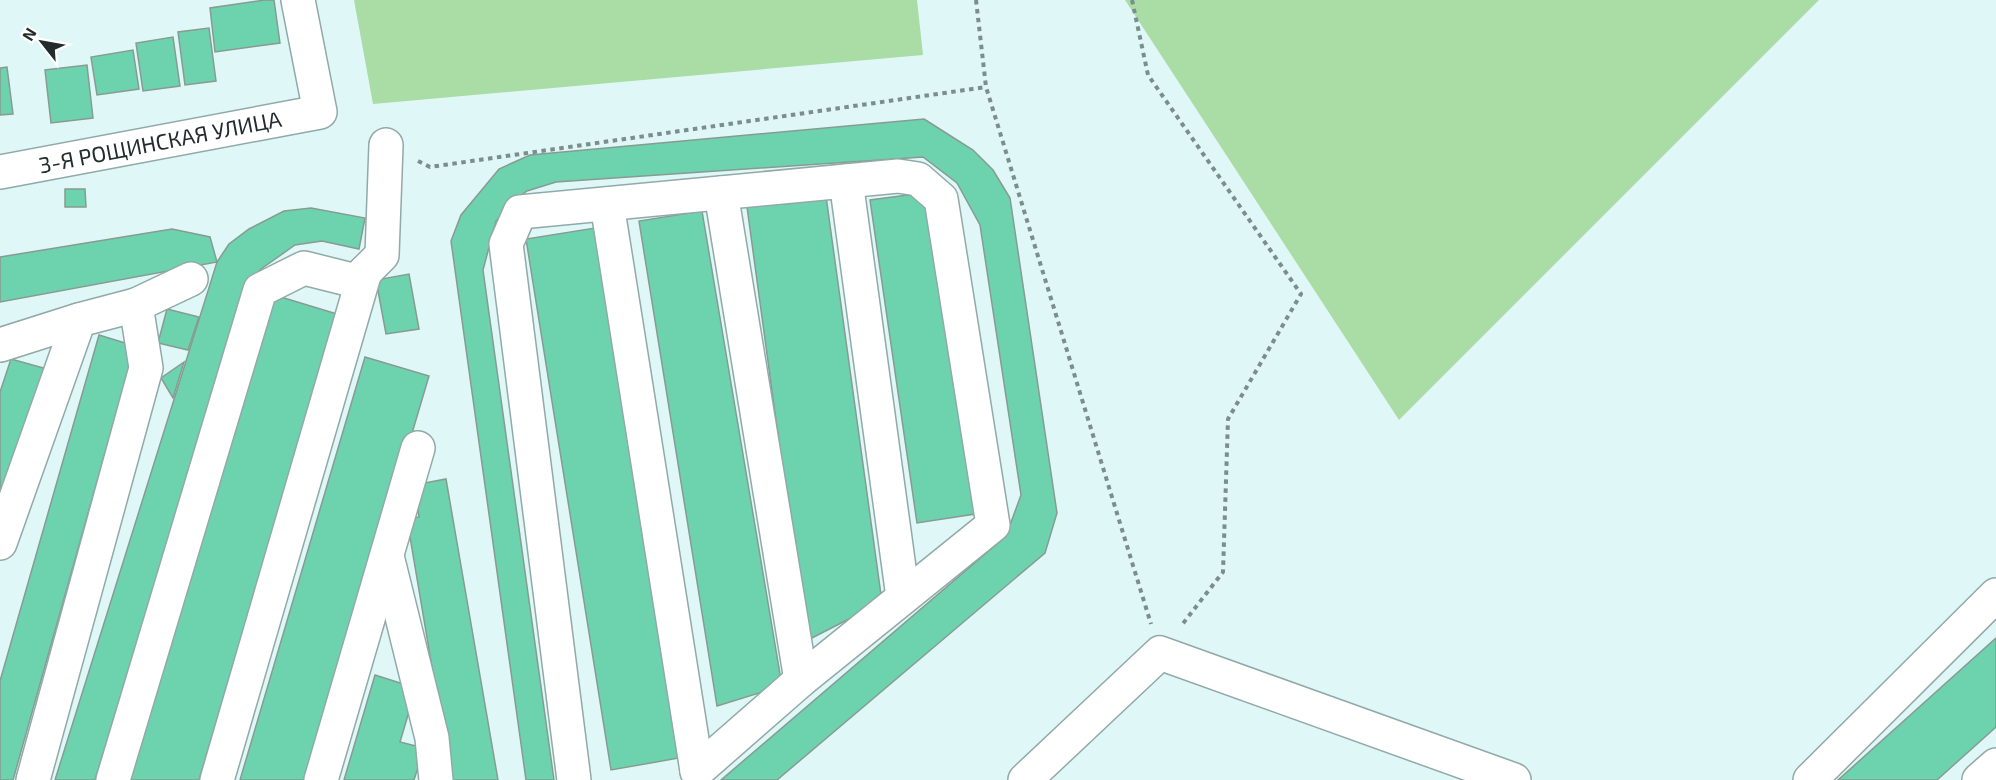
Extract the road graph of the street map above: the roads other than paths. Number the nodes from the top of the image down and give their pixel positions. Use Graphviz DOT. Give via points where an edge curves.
graph roads {
  1 [pos="298,0"];
  2 [pos="386,145"];
  3 [pos="0,172"];
  4 [pos="846,181"];
  5 [pos="721,193"];
  6 [pos="607,204"];
  7 [pos="365,272"];
  8 [pos="191,279"];
  9 [pos="136,305"];
  10 [pos="79,320"];
  11 [pos="0,345"];
  12 [pos="418,448"];
  13 [pos="0,543"];
  14 [pos="387,554"];
  15 [pos="1996,595"];
  16 [pos="903,597"];
  17 [pos="801,680"];
  18 [pos="1996,765"];
  19 [pos="694,777"];
  20 [pos="33,780"];
  21 [pos="113,780"];
  22 [pos="217,780"];
  23 [pos="321,780"];
  24 [pos="436,780"];
  25 [pos="574,780"];
  26 [pos="1025,780"];
  27 [pos="1514,780"];
  28 [pos="1810,780"];
  29 [pos="1979,780"];
  1 -- 3 [label="street, 3-Я РОЩИНСКАЯ УЛИЦА" via="320,112"];
  2 -- 7 [label="street" via="381,255"];
  4 -- 5 [label="street"];
  4 -- 16 [label="street"];
  4 -- 16 [label="street" via="898,176 918,179 941,199 993,525"];
  5 -- 6 [label="street"];
  5 -- 17 [label="street"];
  6 -- 19 [label="street"];
  6 -- 25 [label="street" via="520,212 506,244"];
  7 -- 21 [label="street" via="356,281 304,268 260,290"];
  7 -- 22 [label="street"];
  8 -- 9 [label="street"];
  9 -- 10 [label="street"];
  9 -- 20 [label="street" via="146,369"];
  10 -- 11 [label="street"];
  10 -- 13 [label="street"];
  12 -- 14 [label="street"];
  14 -- 23 [label="street"];
  14 -- 24 [label="street" via="432,738"];
  15 -- 28 [label="street"];
  16 -- 17 [label="street"];
  17 -- 19 [label="street"];
  18 -- 29 [label="street"];
  26 -- 27 [label="street" via="1160,653"];
}
